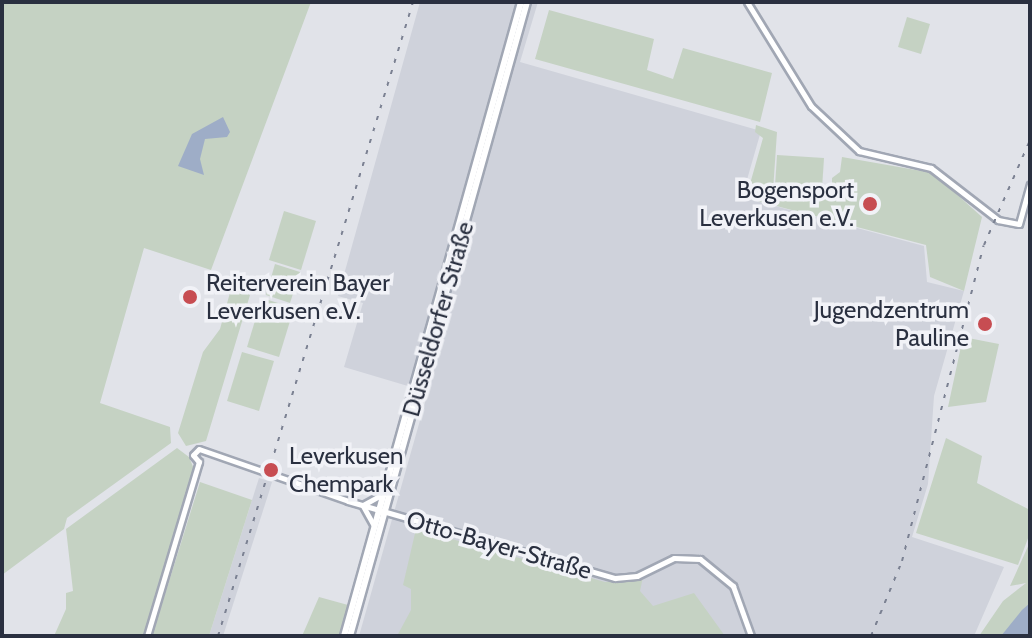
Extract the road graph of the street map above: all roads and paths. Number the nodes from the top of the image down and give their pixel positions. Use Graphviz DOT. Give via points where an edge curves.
graph roads {
  1 [pos="521,2"];
  2 [pos="527,2"];
  3 [pos="747,2"];
  4 [pos="480,159"];
  5 [pos="1030,184"];
  6 [pos="434,324"];
  7 [pos="206,453"];
  8 [pos="199,462"];
  9 [pos="383,494"];
  10 [pos="362,505"];
  11 [pos="381,510"];
  12 [pos="398,516"];
  13 [pos="377,527"];
  14 [pos="147,636"];
  15 [pos="344,636"];
  16 [pos="350,636"];
  17 [pos="751,636"];
  1 -- 4 [label="main road, Düsseldorfer Straße"];
  2 -- 4 [label="main road, Düsseldorfer Straße"];
  3 -- 5 [label="street" via="790,78 842,137 870,157 931,168 996,219 1019,224"];
  4 -- 6 [label="main road, Düsseldorfer Straße"];
  6 -- 9 [label="main road, Düsseldorfer Straße"];
  6 -- 11 [label="main road, Düsseldorfer Straße"];
  7 -- 8 [label="street"];
  7 -- 8 [label="street" via="194,452"];
  7 -- 10 [label="street, Otto-Bayer-Straße"];
  8 -- 14 [label="street"];
  9 -- 10 [label="street"];
  9 -- 11 [label="main road, Düsseldorfer Straße"];
  10 -- 11 [label="street, Otto-Bayer-Straße"];
  10 -- 13 [label="street"];
  11 -- 12 [label="street, Otto-Bayer-Straße"];
  11 -- 13 [label="main road, Düsseldorfer Straße"];
  12 -- 13 [label="street"];
  12 -- 17 [label="street, Otto-Bayer-Straße" via="615,578 637,576 674,558 700,559 733,586"];
  13 -- 15 [label="main road, Düsseldorfer Straße"];
  13 -- 16 [label="main road, Düsseldorfer Straße"];
}
